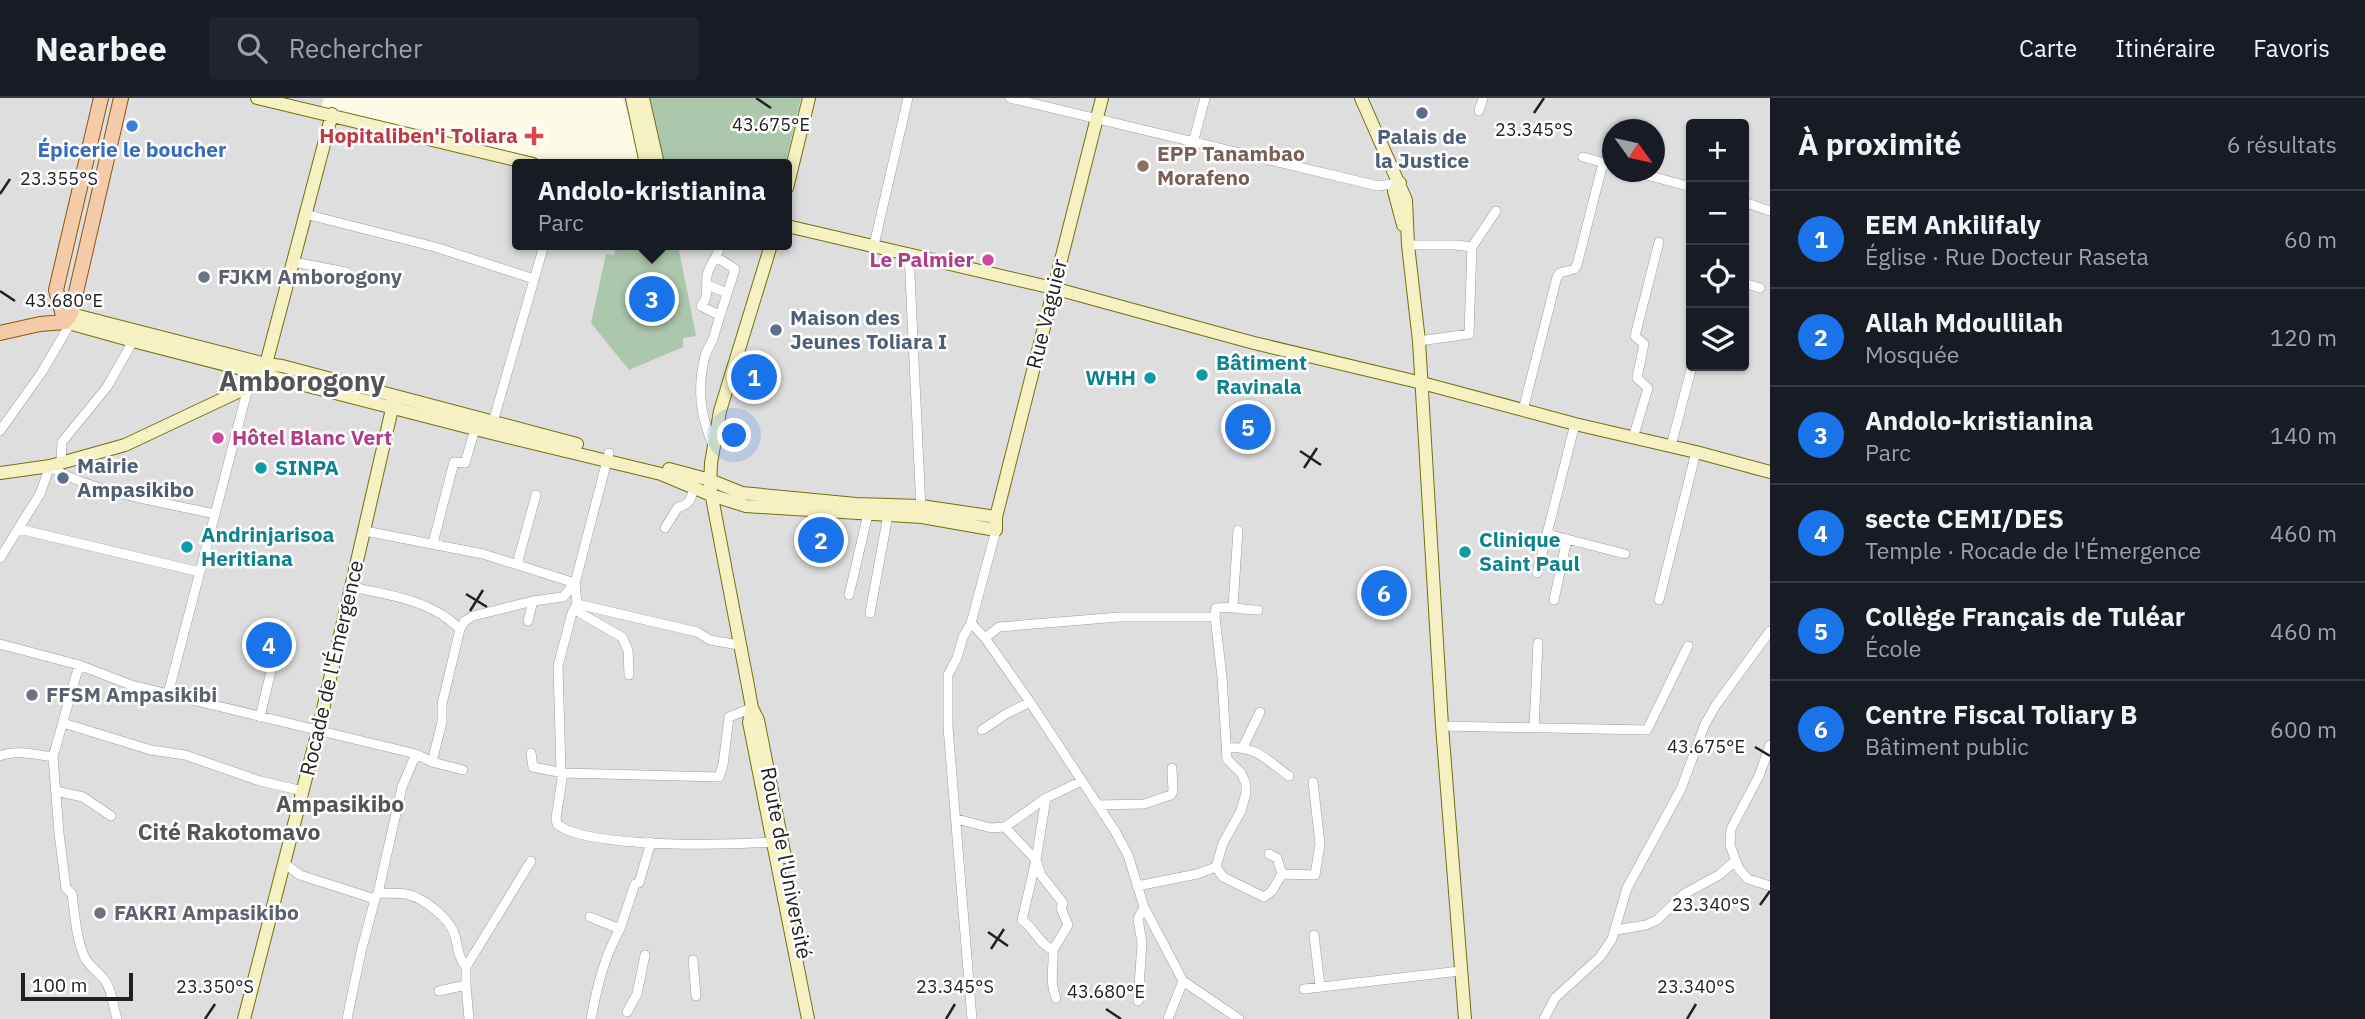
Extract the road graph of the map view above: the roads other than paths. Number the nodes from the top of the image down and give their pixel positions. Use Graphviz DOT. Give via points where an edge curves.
graph roads {
  1 [pos="101,98"];
  2 [pos="121,98"];
  3 [pos="257,98"];
  4 [pos="632,98"];
  5 [pos="643,98"];
  6 [pos="809,98"];
  7 [pos="908,98"];
  8 [pos="1010,98"];
  9 [pos="1102,98"];
  10 [pos="1205,98"];
  11 [pos="1361,98"];
  12 [pos="1483,98"];
  13 [pos="1479,111"];
  14 [pos="332,114"];
  15 [pos="1097,119"];
  16 [pos="1193,143"];
  17 [pos="1583,157"];
  18 [pos="513,159"];
  19 [pos="645,159"];
  20 [pos="657,159"];
  21 [pos="1602,162"];
  22 [pos="792,168"];
  23 [pos="1665,180"];
  24 [pos="1602,182"];
  25 [pos="1400,183"];
  26 [pos="1686,186"];
  27 [pos="1749,204"];
  28 [pos="1496,211"];
  29 [pos="1770,211"];
  30 [pos="305,214"];
  31 [pos="792,227"];
  32 [pos="1408,240"];
  33 [pos="1659,242"];
  34 [pos="874,245"];
  35 [pos="1472,247"];
  36 [pos="543,250"];
  37 [pos="719,250"];
  38 [pos="769,250"];
  39 [pos="909,253"];
  40 [pos="718,258"];
  41 [pos="293,262"];
  42 [pos="346,272"];
  43 [pos="534,279"];
  44 [pos="708,285"];
  45 [pos="1749,285"];
  46 [pos="1053,288"];
  47 [pos="1760,288"];
  48 [pos="727,293"];
  49 [pos="719,315"];
  50 [pos="69,320"];
  51 [pos="0,333"];
  52 [pos="133,341"];
  53 [pos="1419,341"];
  54 [pos="266,364"];
  55 [pos="252,371"];
  56 [pos="1691,371"];
  57 [pos="1422,383"];
  58 [pos="393,402"];
  59 [pos="1523,410"];
  60 [pos="493,422"];
  61 [pos="1576,424"];
  62 [pos="475,429"];
  63 [pos="0,431"];
  64 [pos="1633,438"];
  65 [pos="713,445"];
  66 [pos="1671,446"];
  67 [pos="1696,452"];
  68 [pos="608,456"];
  69 [pos="56,464"];
  70 [pos="1769,468"];
  71 [pos="0,473"];
  72 [pos="710,480"];
  73 [pos="694,486"];
  74 [pos="536,495"];
  75 [pos="711,495"];
  76 [pos="921,511"];
  77 [pos="215,514"];
  78 [pos="868,514"];
  79 [pos="888,515"];
  80 [pos="996,523"];
  81 [pos="665,528"];
  82 [pos="19,529"];
  83 [pos="365,530"];
  84 [pos="1238,530"];
  85 [pos="1547,534"];
  86 [pos="1567,539"];
  87 [pos="433,543"];
  88 [pos="1625,554"];
  89 [pos="0,558"];
  90 [pos="517,564"];
  91 [pos="200,572"];
  92 [pos="1537,573"];
  93 [pos="575,583"];
  94 [pos="351,587"];
  95 [pos="849,595"];
  96 [pos="1554,600"];
  97 [pos="1660,600"];
  98 [pos="533,601"];
  99 [pos="580,605"];
  100 [pos="1233,606"];
  101 [pos="1258,610"];
  102 [pos="870,613"];
  103 [pos="1214,617"];
  104 [pos="528,621"];
  105 [pos="971,623"];
  106 [pos="460,629"];
  107 [pos="1770,631"];
  108 [pos="280,633"];
  109 [pos="985,638"];
  110 [pos="1538,643"];
  111 [pos="0,644"];
  112 [pos="739,645"];
  113 [pos="1688,646"];
  114 [pos="79,665"];
  115 [pos="629,675"];
  116 [pos="169,694"];
  117 [pos="1030,702"];
  118 [pos="751,708"];
  119 [pos="1260,712"];
  120 [pos="260,717"];
  121 [pos="63,723"];
  122 [pos="1442,726"];
  123 [pos="1534,728"];
  124 [pos="982,730"];
  125 [pos="318,731"];
  126 [pos="1770,746"];
  127 [pos="1242,747"];
  128 [pos="1227,748"];
  129 [pos="531,753"];
  130 [pos="416,754"];
  131 [pos="0,756"];
  132 [pos="53,757"];
  133 [pos="432,762"];
  134 [pos="1172,768"];
  135 [pos="463,770"];
  136 [pos="562,773"];
  137 [pos="1289,776"];
  138 [pos="1082,781"];
  139 [pos="1313,782"];
  140 [pos="55,791"];
  141 [pos="303,791"];
  142 [pos="1046,798"];
  143 [pos="1098,805"];
  144 [pos="111,816"];
  145 [pos="957,819"];
  146 [pos="1005,827"];
  147 [pos="651,842"];
  148 [pos="773,842"];
  149 [pos="1269,854"];
  150 [pos="1036,860"];
  151 [pos="531,861"];
  152 [pos="1735,861"];
  153 [pos="285,863"];
  154 [pos="1216,867"];
  155 [pos="1282,874"];
  156 [pos="1138,886"];
  157 [pos="1770,886"];
  158 [pos="377,896"];
  159 [pos="1144,907"];
  160 [pos="590,916"];
  161 [pos="620,929"];
  162 [pos="1616,930"];
  163 [pos="1314,935"];
  164 [pos="1053,950"];
  165 [pos="645,955"];
  166 [pos="693,960"];
  167 [pos="466,967"];
  168 [pos="1460,971"];
  169 [pos="1183,981"];
  170 [pos="466,985"];
  171 [pos="1320,986"];
  172 [pos="1304,989"];
  173 [pos="439,991"];
  174 [pos="696,996"];
  175 [pos="1056,998"];
  176 [pos="1138,1001"];
  177 [pos="627,1012"];
  178 [pos="117,1019"];
  179 [pos="244,1019"];
  180 [pos="348,1019"];
  181 [pos="470,1019"];
  182 [pos="591,1019"];
  183 [pos="808,1019"];
  184 [pos="815,1019"];
  185 [pos="972,1019"];
  186 [pos="1168,1019"];
  187 [pos="1239,1019"];
  188 [pos="1465,1019"];
  189 [pos="1545,1019"];
  1 -- 50 [label="main road" via="56,290"];
  2 -- 50 [label="main road"];
  3 -- 14 [label="street"];
  4 -- 19 [label="street"];
  5 -- 20 [label="street"];
  6 -- 22 [label="street"];
  7 -- 34 [label="street"];
  8 -- 15 [label="street"];
  9 -- 15 [label="street, Rue Vaguier"];
  10 -- 16 [label="street"];
  11 -- 25 [label="street"];
  12 -- 13 [label="street"];
  14 -- 18 [label="street"];
  14 -- 30 [label="street"];
  15 -- 16 [label="street"];
  15 -- 46 [label="street, Rue Vaguier"];
  16 -- 25 [label="street" via="1378,186"];
  17 -- 21 [label="street"];
  23 -- 26 [label="street"];
  24 -- 59 [label="street" via="1577,265 1557,277"];
  25 -- 32 [label="street" via="1406,200"];
  27 -- 29 [label="street"];
  28 -- 35 [label="street"];
  30 -- 41 [label="street"];
  30 -- 43 [label="street" via="435,247"];
  31 -- 34 [label="street"];
  32 -- 35 [label="street"];
  32 -- 53 [label="street"];
  33 -- 64 [label="street" via="1635,336 1644,344 1637,378 1648,388"];
  34 -- 39 [label="street"];
  35 -- 53 [label="street" via="1469,334"];
  36 -- 43 [label="street"];
  37 -- 40 [label="street"];
  38 -- 65 [label="street, Route de l'Université"];
  39 -- 46 [label="street"];
  39 -- 76 [label="street"];
  40 -- 44 [label="street" via="708,272"];
  40 -- 48 [label="street" via="736,269"];
  41 -- 42 [label="street"];
  41 -- 54 [label="street"];
  43 -- 60 [label="street"];
  44 -- 48 [label="street"];
  44 -- 49 [label="street" via="701,306"];
  45 -- 47 [label="street"];
  46 -- 57 [label="street"];
  46 -- 80 [label="street, Rue Vaguier"];
  48 -- 49 [label="street"];
  49 -- 65 [label="street" via="706,352 699,398"];
  50 -- 51 [label="main road"];
  50 -- 52 [label="street"];
  50 -- 54 [label="street"];
  50 -- 63 [label="street" via="42,372"];
  52 -- 55 [label="street"];
  52 -- 69 [label="street" via="107,387 62,442"];
  53 -- 57 [label="street"];
  54 -- 55 [label="street"];
  54 -- 58 [label="street"];
  55 -- 58 [label="street"];
  55 -- 69 [label="street" via="244,389 125,445"];
  55 -- 77 [label="street"];
  56 -- 66 [label="street"];
  57 -- 59 [label="street"];
  57 -- 122 [label="street"];
  58 -- 60 [label="street"];
  58 -- 62 [label="street"];
  58 -- 83 [label="street, Rocade de l'Émergence"];
  59 -- 61 [label="street"];
  60 -- 68 [label="street"];
  61 -- 64 [label="street"];
  61 -- 85 [label="street"];
  62 -- 68 [label="street"];
  62 -- 87 [label="street" via="465,463 454,462"];
  64 -- 66 [label="street"];
  65 -- 72 [label="street, Route de l'Université"];
  66 -- 67 [label="street"];
  67 -- 70 [label="street"];
  67 -- 97 [label="street"];
  68 -- 72 [label="street"];
  68 -- 73 [label="street"];
  68 -- 93 [label="street"];
  69 -- 71 [label="street"];
  69 -- 77 [label="street" via="60,474 102,488"];
  69 -- 82 [label="street"];
  72 -- 75 [label="street, Route de l'Université"];
  72 -- 76 [label="street" via="742,493"];
  73 -- 75 [label="street"];
  73 -- 81 [label="street" via="690,501 678,508"];
  74 -- 90 [label="street"];
  75 -- 78 [label="street" via="746,506"];
  75 -- 112 [label="street, Route de l'Université"];
  76 -- 79 [label="street"];
  76 -- 80 [label="street"];
  77 -- 91 [label="street"];
  78 -- 79 [label="street"];
  78 -- 95 [label="street"];
  79 -- 102 [label="street"];
  80 -- 105 [label="street"];
  82 -- 89 [label="street"];
  82 -- 91 [label="street"];
  83 -- 87 [label="street"];
  83 -- 94 [label="street, Rocade de l'Émergence"];
  84 -- 100 [label="street"];
  85 -- 86 [label="street"];
  85 -- 92 [label="street"];
  86 -- 88 [label="street"];
  86 -- 96 [label="street"];
  87 -- 90 [label="street"];
  90 -- 93 [label="street"];
  91 -- 116 [label="street"];
  93 -- 98 [label="street" via="563,597"];
  93 -- 99 [label="street"];
  94 -- 106 [label="street" via="409,599"];
  94 -- 125 [label="street, Rocade de l'Émergence"];
  98 -- 104 [label="street"];
  98 -- 106 [label="street" via="473,616"];
  99 -- 112 [label="street"];
  99 -- 115 [label="street" via="580,613 622,637 628,650"];
  99 -- 136 [label="street" via="572,613 558,666"];
  100 -- 101 [label="street"];
  100 -- 103 [label="street" via="1216,608"];
  103 -- 109 [label="street" via="1119,617 999,627"];
  103 -- 128 [label="street"];
  105 -- 109 [label="street"];
  105 -- 145 [label="street" via="948,675"];
  106 -- 133 [label="street"];
  107 -- 162 [label="street" via="1706,724 1681,789 1627,888"];
  108 -- 120 [label="street"];
  109 -- 117 [label="street"];
  110 -- 123 [label="street"];
  111 -- 114 [label="street"];
  112 -- 118 [label="street, Route de l'Université"];
  113 -- 123 [label="street" via="1647,730"];
  114 -- 116 [label="street"];
  114 -- 121 [label="street"];
  116 -- 120 [label="street"];
  117 -- 124 [label="street"];
  117 -- 138 [label="street"];
  118 -- 136 [label="street" via="729,717 719,776"];
  118 -- 148 [label="street, Route de l'Université" via="749,722"];
  118 -- 184 [label="street, Route de l'Université" via="758,720"];
  119 -- 127 [label="street"];
  120 -- 125 [label="street"];
  121 -- 132 [label="street"];
  121 -- 141 [label="street"];
  122 -- 123 [label="street"];
  122 -- 168 [label="street"];
  125 -- 130 [label="street"];
  125 -- 141 [label="street, Rocade de l'Émergence"];
  126 -- 152 [label="street" via="1731,829"];
  127 -- 128 [label="street"];
  127 -- 137 [label="street"];
  128 -- 154 [label="street" via="1227,760 1241,773 1246,793"];
  129 -- 136 [label="street" via="533,767"];
  130 -- 133 [label="street"];
  130 -- 158 [label="street" via="402,787"];
  131 -- 132 [label="street"];
  132 -- 140 [label="street"];
  133 -- 135 [label="street"];
  134 -- 143 [label="street" via="1171,795 1144,804"];
  136 -- 147 [label="street" via="556,818 562,828 580,835"];
  138 -- 142 [label="street"];
  138 -- 143 [label="street"];
  139 -- 155 [label="street" via="1320,844 1315,875"];
  140 -- 144 [label="street" via="83,797"];
  140 -- 178 [label="street" via="66,888 72,894 78,935 84,956 104,978"];
  141 -- 153 [label="street, Rocade de l'Émergence"];
  142 -- 146 [label="street"];
  142 -- 150 [label="street"];
  143 -- 156 [label="street" via="1128,855"];
  145 -- 146 [label="street"];
  145 -- 185 [label="street"];
  146 -- 150 [label="street"];
  147 -- 148 [label="street"];
  147 -- 161 [label="street"];
  148 -- 183 [label="street, Route de l'Université"];
  149 -- 155 [label="street" via="1278,858"];
  150 -- 164 [label="street" via="1041,876 1063,903 1068,925"];
  150 -- 164 [label="street" via="1022,920"];
  151 -- 167 [label="street"];
  152 -- 157 [label="street" via="1748,879"];
  152 -- 162 [label="street" via="1684,894 1657,920"];
  153 -- 158 [label="street" via="300,875"];
  153 -- 179 [label="street, Rocade de l'Émergence"];
  154 -- 155 [label="street" via="1223,877 1264,897"];
  154 -- 156 [label="street"];
  156 -- 159 [label="street"];
  158 -- 167 [label="street" via="407,895 433,909 451,926"];
  158 -- 180 [label="street"];
  159 -- 169 [label="street"];
  159 -- 176 [label="street" via="1138,919 1142,943"];
  160 -- 161 [label="street"];
  161 -- 182 [label="street" via="595,990"];
  162 -- 189 [label="street" via="1600,957 1555,998"];
  163 -- 171 [label="street"];
  164 -- 175 [label="street" via="1051,985"];
  165 -- 177 [label="street" via="637,994"];
  166 -- 174 [label="street"];
  167 -- 170 [label="street"];
  168 -- 171 [label="street"];
  168 -- 188 [label="street"];
  169 -- 186 [label="street"];
  169 -- 187 [label="street"];
  170 -- 173 [label="street"];
  170 -- 181 [label="street"];
  171 -- 172 [label="street"];
}
